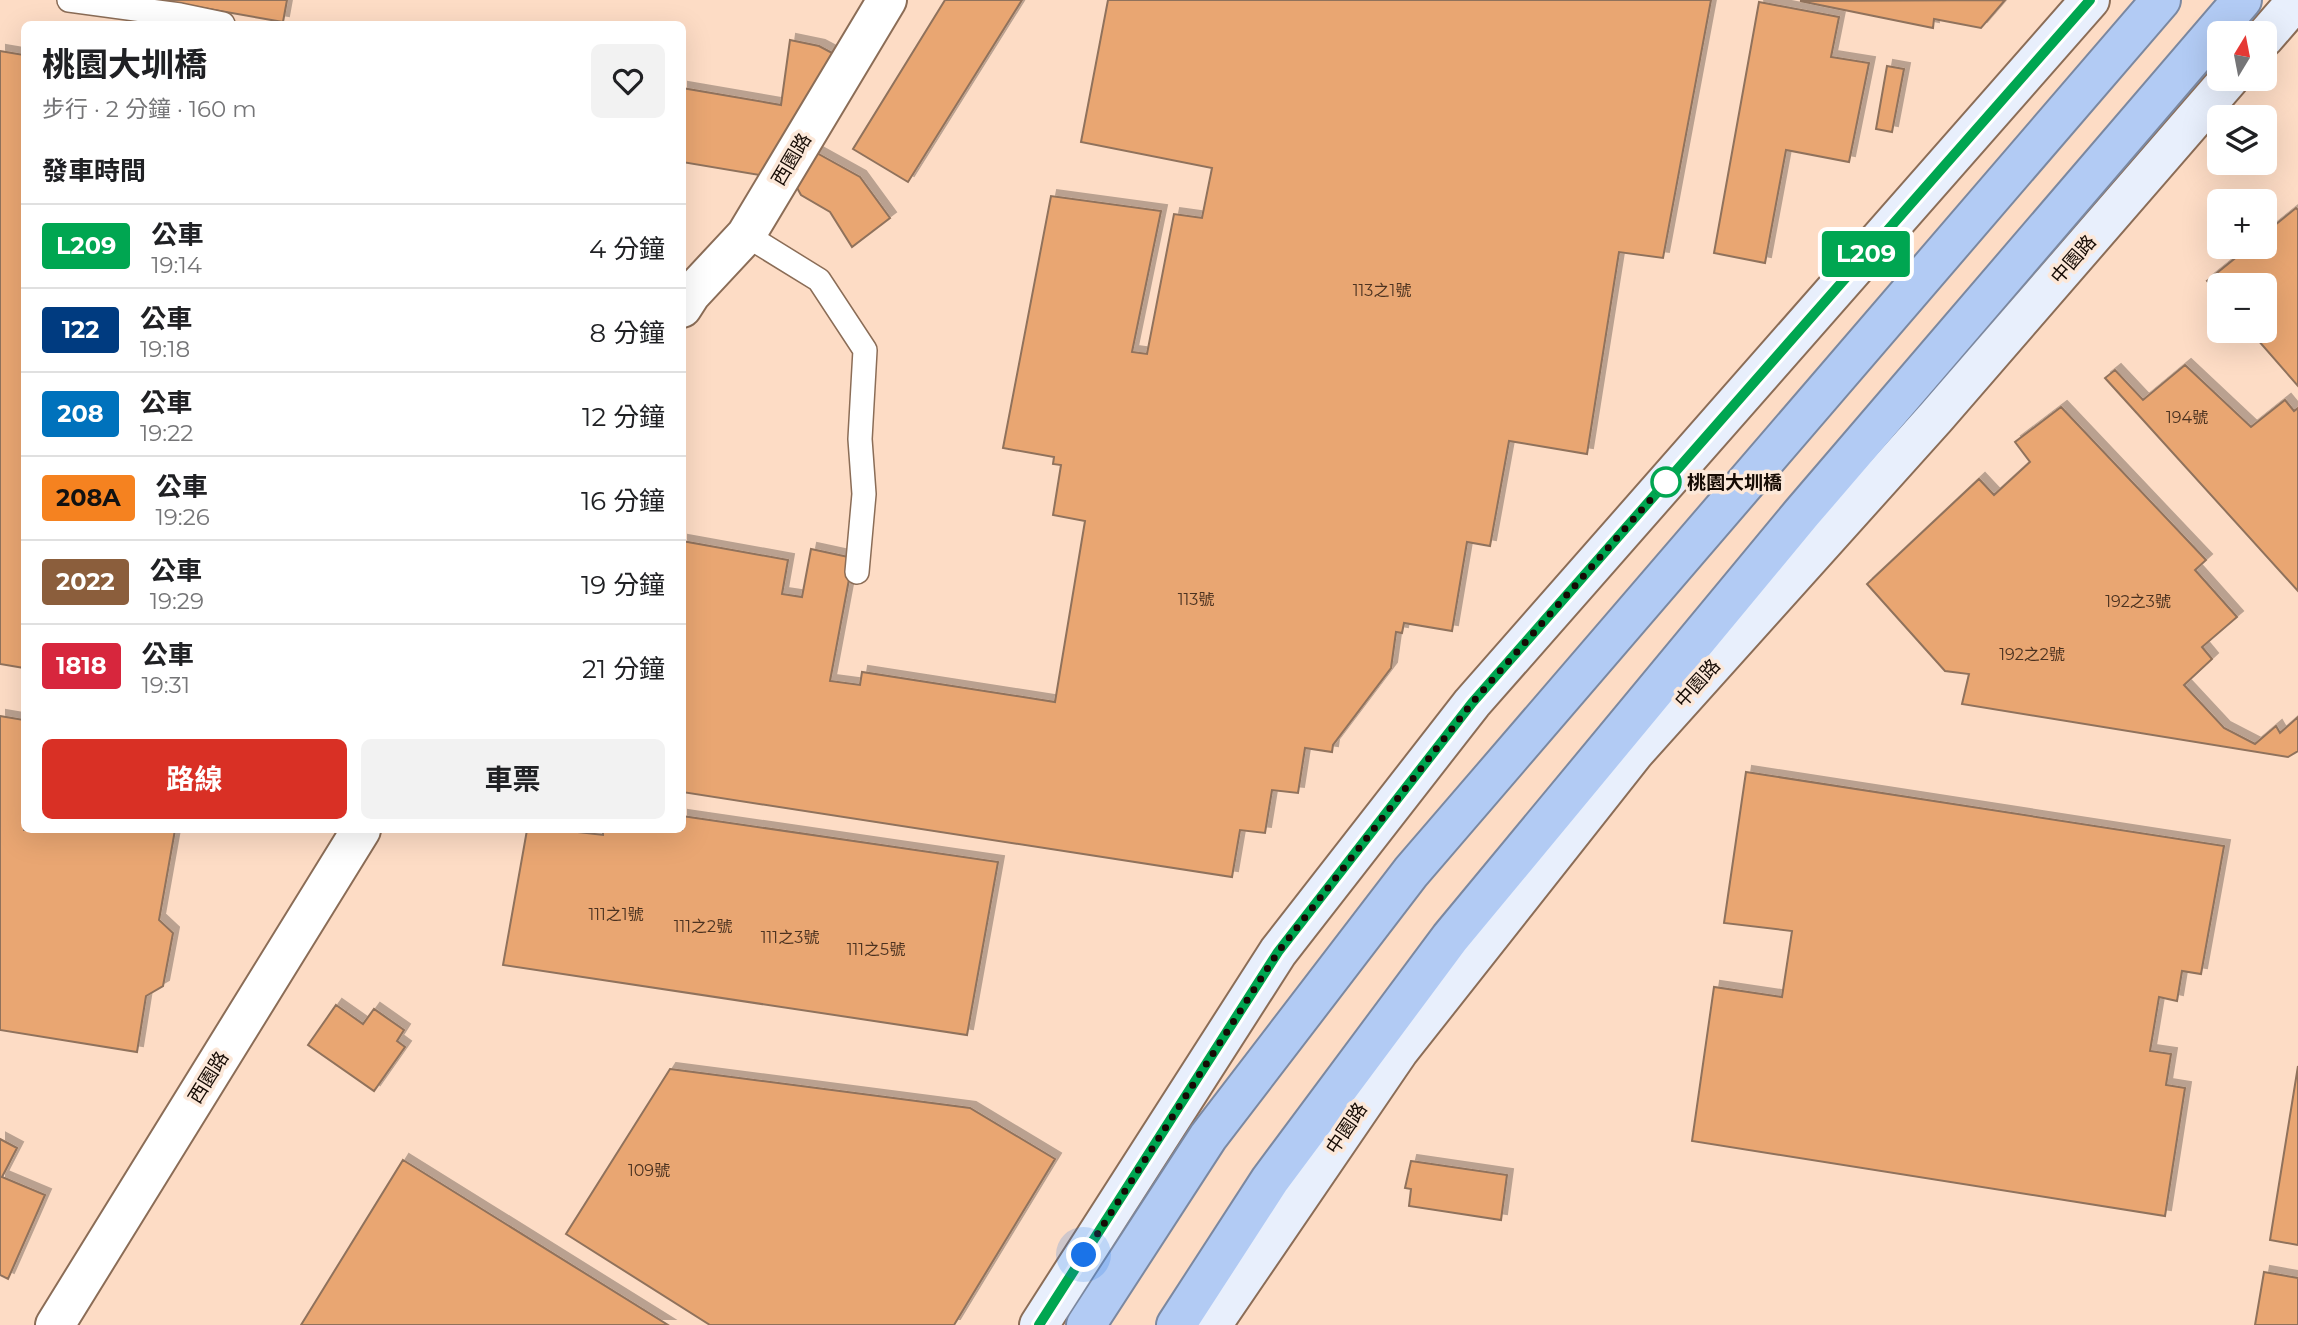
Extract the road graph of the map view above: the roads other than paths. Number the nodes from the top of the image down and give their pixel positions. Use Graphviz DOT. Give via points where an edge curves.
graph roads {
  1 [pos="69,0"];
  2 [pos="887,0"];
  3 [pos="2090,0"];
  4 [pos="2161,0"];
  5 [pos="2242,0"];
  6 [pos="2279,0"];
  7 [pos="2297,0"];
  8 [pos="204,21"];
  9 [pos="2267,21"];
  10 [pos="2277,23"];
  11 [pos="2219,91"];
  12 [pos="746,235"];
  13 [pos="686,297"];
  14 [pos="857,572"];
  15 [pos="359,833"];
  16 [pos="55,1325"];
  17 [pos="1039,1325"];
  18 [pos="1086,1325"];
  19 [pos="1176,1325"];
  20 [pos="1212,1325"];
  1 -- 8 [label="lane"];
  2 -- 12 [label="street, 西園路"];
  3 -- 17 [label="main road" via="1472,703 1278,952"];
  4 -- 18 [label="highway" via="1411,872 1208,1137"];
  5 -- 19 [label="highway" via="1802,513 1450,938 1270,1180"];
  6 -- 9 [label="main road"];
  7 -- 10 [label="main road"];
  11 -- 20 [label="main road, 中園路" via="1936,417 1635,752 1399,1051"];
  12 -- 13 [label="street, 西園路"];
  12 -- 14 [label="lane" via="819,280 865,350 860,439 864,494"];
  15 -- 16 [label="street, 西園路"];
}
